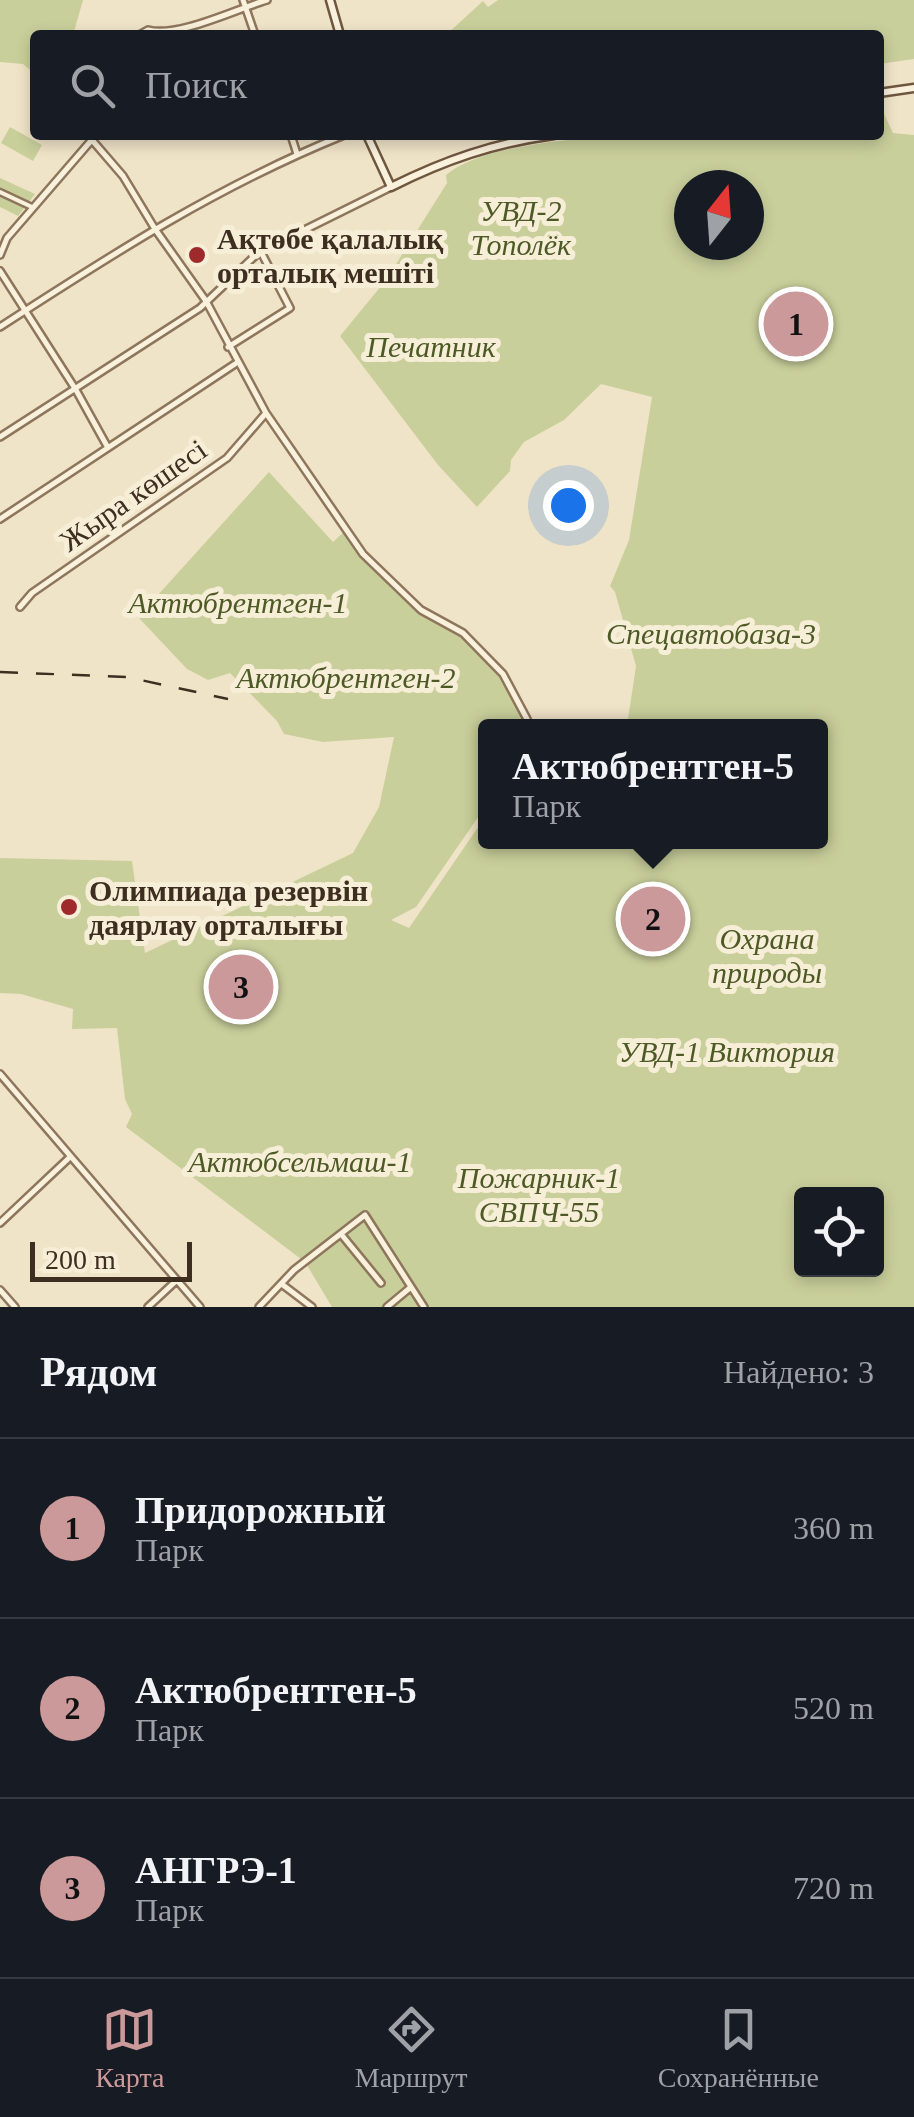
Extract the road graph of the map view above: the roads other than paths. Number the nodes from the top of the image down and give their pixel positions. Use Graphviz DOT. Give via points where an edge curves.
graph roads {
  1 [pos="267,0"];
  2 [pos="330,0"];
  3 [pos="244,3"];
  4 [pos="169,30"];
  5 [pos="253,30"];
  6 [pos="339,30"];
  7 [pos="914,88"];
  8 [pos="884,91"];
  9 [pos="91,140"];
  10 [pos="96,140"];
  11 [pos="292,140"];
  12 [pos="332,140"];
  13 [pos="369,140"];
  14 [pos="519,140"];
  15 [pos="297,154"];
  16 [pos="392,187"];
  17 [pos="0,192"];
  18 [pos="32,208"];
  19 [pos="154,229"];
  20 [pos="261,252"];
  21 [pos="0,255"];
  22 [pos="0,271"];
  23 [pos="206,301"];
  24 [pos="26,310"];
  25 [pos="0,327"];
  26 [pos="228,346"];
  27 [pos="236,363"];
  28 [pos="76,390"];
  29 [pos="266,413"];
  30 [pos="0,437"];
  31 [pos="107,446"];
  32 [pos="0,519"];
  33 [pos="20,607"];
  34 [pos="527,719"];
  35 [pos="0,1074"];
  36 [pos="69,1158"];
  37 [pos="0,1223"];
  38 [pos="341,1234"];
  39 [pos="177,1280"];
  40 [pos="381,1283"];
  41 [pos="282,1284"];
  42 [pos="411,1288"];
  43 [pos="0,1290"];
  44 [pos="15,1307"];
  45 [pos="148,1307"];
  46 [pos="200,1307"];
  47 [pos="259,1307"];
  48 [pos="312,1307"];
  49 [pos="387,1307"];
  50 [pos="424,1307"];
  1 -- 3 [label="street"];
  2 -- 6 [label="main road"];
  3 -- 4 [label="street"];
  3 -- 5 [label="street"];
  7 -- 8 [label="main road"];
  9 -- 18 [label="street"];
  10 -- 19 [label="street"];
  11 -- 15 [label="street"];
  12 -- 15 [label="street"];
  13 -- 16 [label="main road"];
  14 -- 16 [label="main road" via="470,151"];
  15 -- 19 [label="street"];
  16 -- 20 [label="street"];
  17 -- 18 [label="street"];
  18 -- 21 [label="street"];
  19 -- 23 [label="street"];
  19 -- 24 [label="street"];
  20 -- 23 [label="street"];
  20 -- 26 [label="street" via="290,308"];
  22 -- 24 [label="street"];
  23 -- 26 [label="street"];
  23 -- 28 [label="street"];
  24 -- 25 [label="street"];
  24 -- 28 [label="street"];
  26 -- 27 [label="street"];
  27 -- 29 [label="street"];
  27 -- 31 [label="street"];
  28 -- 30 [label="street"];
  28 -- 31 [label="street"];
  29 -- 33 [label="street, Жыра көшесі" via="226,458"];
  29 -- 34 [label="street" via="363,554 421,610 464,633 503,674"];
  31 -- 32 [label="street"];
  35 -- 36 [label="street"];
  36 -- 37 [label="street"];
  36 -- 39 [label="street"];
  38 -- 40 [label="street"];
  38 -- 41 [label="street"];
  38 -- 42 [label="street" via="365,1215"];
  39 -- 45 [label="street"];
  39 -- 46 [label="street"];
  41 -- 47 [label="street"];
  41 -- 48 [label="street"];
  42 -- 49 [label="street"];
  42 -- 50 [label="street"];
  43 -- 44 [label="street"];
}
